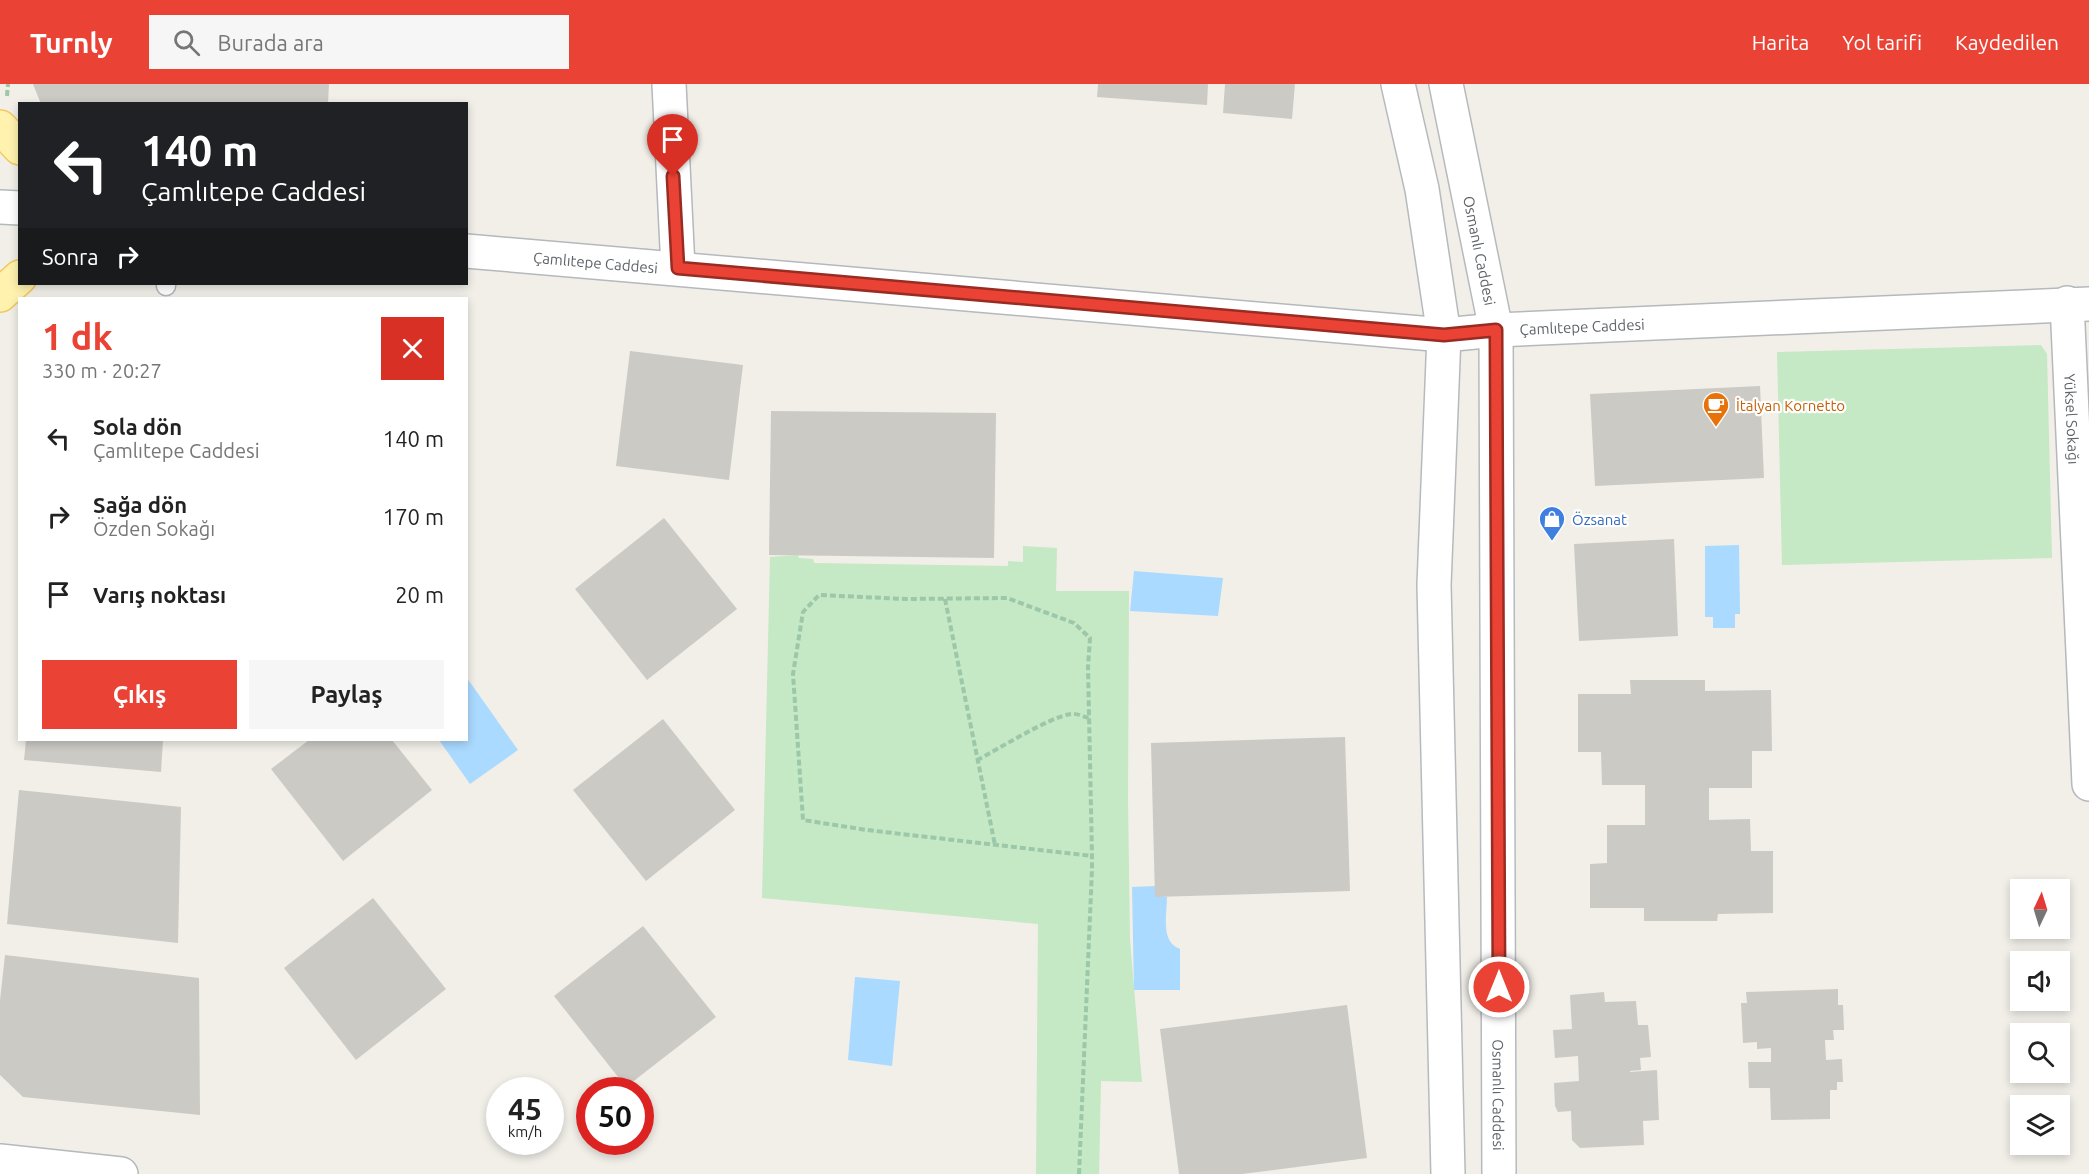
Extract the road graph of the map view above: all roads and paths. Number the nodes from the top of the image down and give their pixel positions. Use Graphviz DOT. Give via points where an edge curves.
graph roads {
  1 [pos="8,84"];
  2 [pos="669,84"];
  3 [pos="1398,84"];
  4 [pos="1446,84"];
  5 [pos="3,112"];
  6 [pos="18,144"];
  7 [pos="0,207"];
  8 [pos="18,208"];
  9 [pos="468,251"];
  10 [pos="678,268"];
  11 [pos="18,279"];
  12 [pos="0,295"];
  13 [pos="2078,304"];
  14 [pos="1496,330"];
  15 [pos="1444,335"];
  16 [pos="945,599"];
  17 [pos="1089,718"];
  18 [pos="977,760"];
  19 [pos="2089,784"];
  20 [pos="995,845"];
  21 [pos="1092,856"];
  22 [pos="0,1161"];
  23 [pos="121,1174"];
  24 [pos="1079,1174"];
  25 [pos="1448,1174"];
  26 [pos="1499,1174"];
  1 -- 5 [label="path"];
  2 -- 10 [label="street"];
  3 -- 15 [label="street" via="1422,189"];
  4 -- 14 [label="street, Osmanlı Caddesi"];
  5 -- 6 [label="main road"];
  7 -- 8 [label="street"];
  9 -- 10 [label="street, Çamlıtepe Caddesi"];
  10 -- 15 [label="street, Çamlıtepe Caddesi"];
  11 -- 12 [label="main road"];
  13 -- 14 [label="street, Çamlıtepe Caddesi"];
  13 -- 19 [label="street, Yüksel Sokağı"];
  14 -- 15 [label="street, Çamlıtepe Caddesi"];
  14 -- 26 [label="street, Osmanlı Caddesi"];
  15 -- 25 [label="street" via="1434,585"];
  16 -- 17 [label="path" via="1007,598 1074,623 1090,638"];
  16 -- 18 [label="path"];
  16 -- 20 [label="path" via="819,595 803,612 793,674 803,820"];
  17 -- 18 [label="path" via="1068,715"];
  17 -- 21 [label="path"];
  18 -- 20 [label="path"];
  20 -- 21 [label="path"];
  21 -- 24 [label="path"];
  22 -- 23 [label="street"];
}
